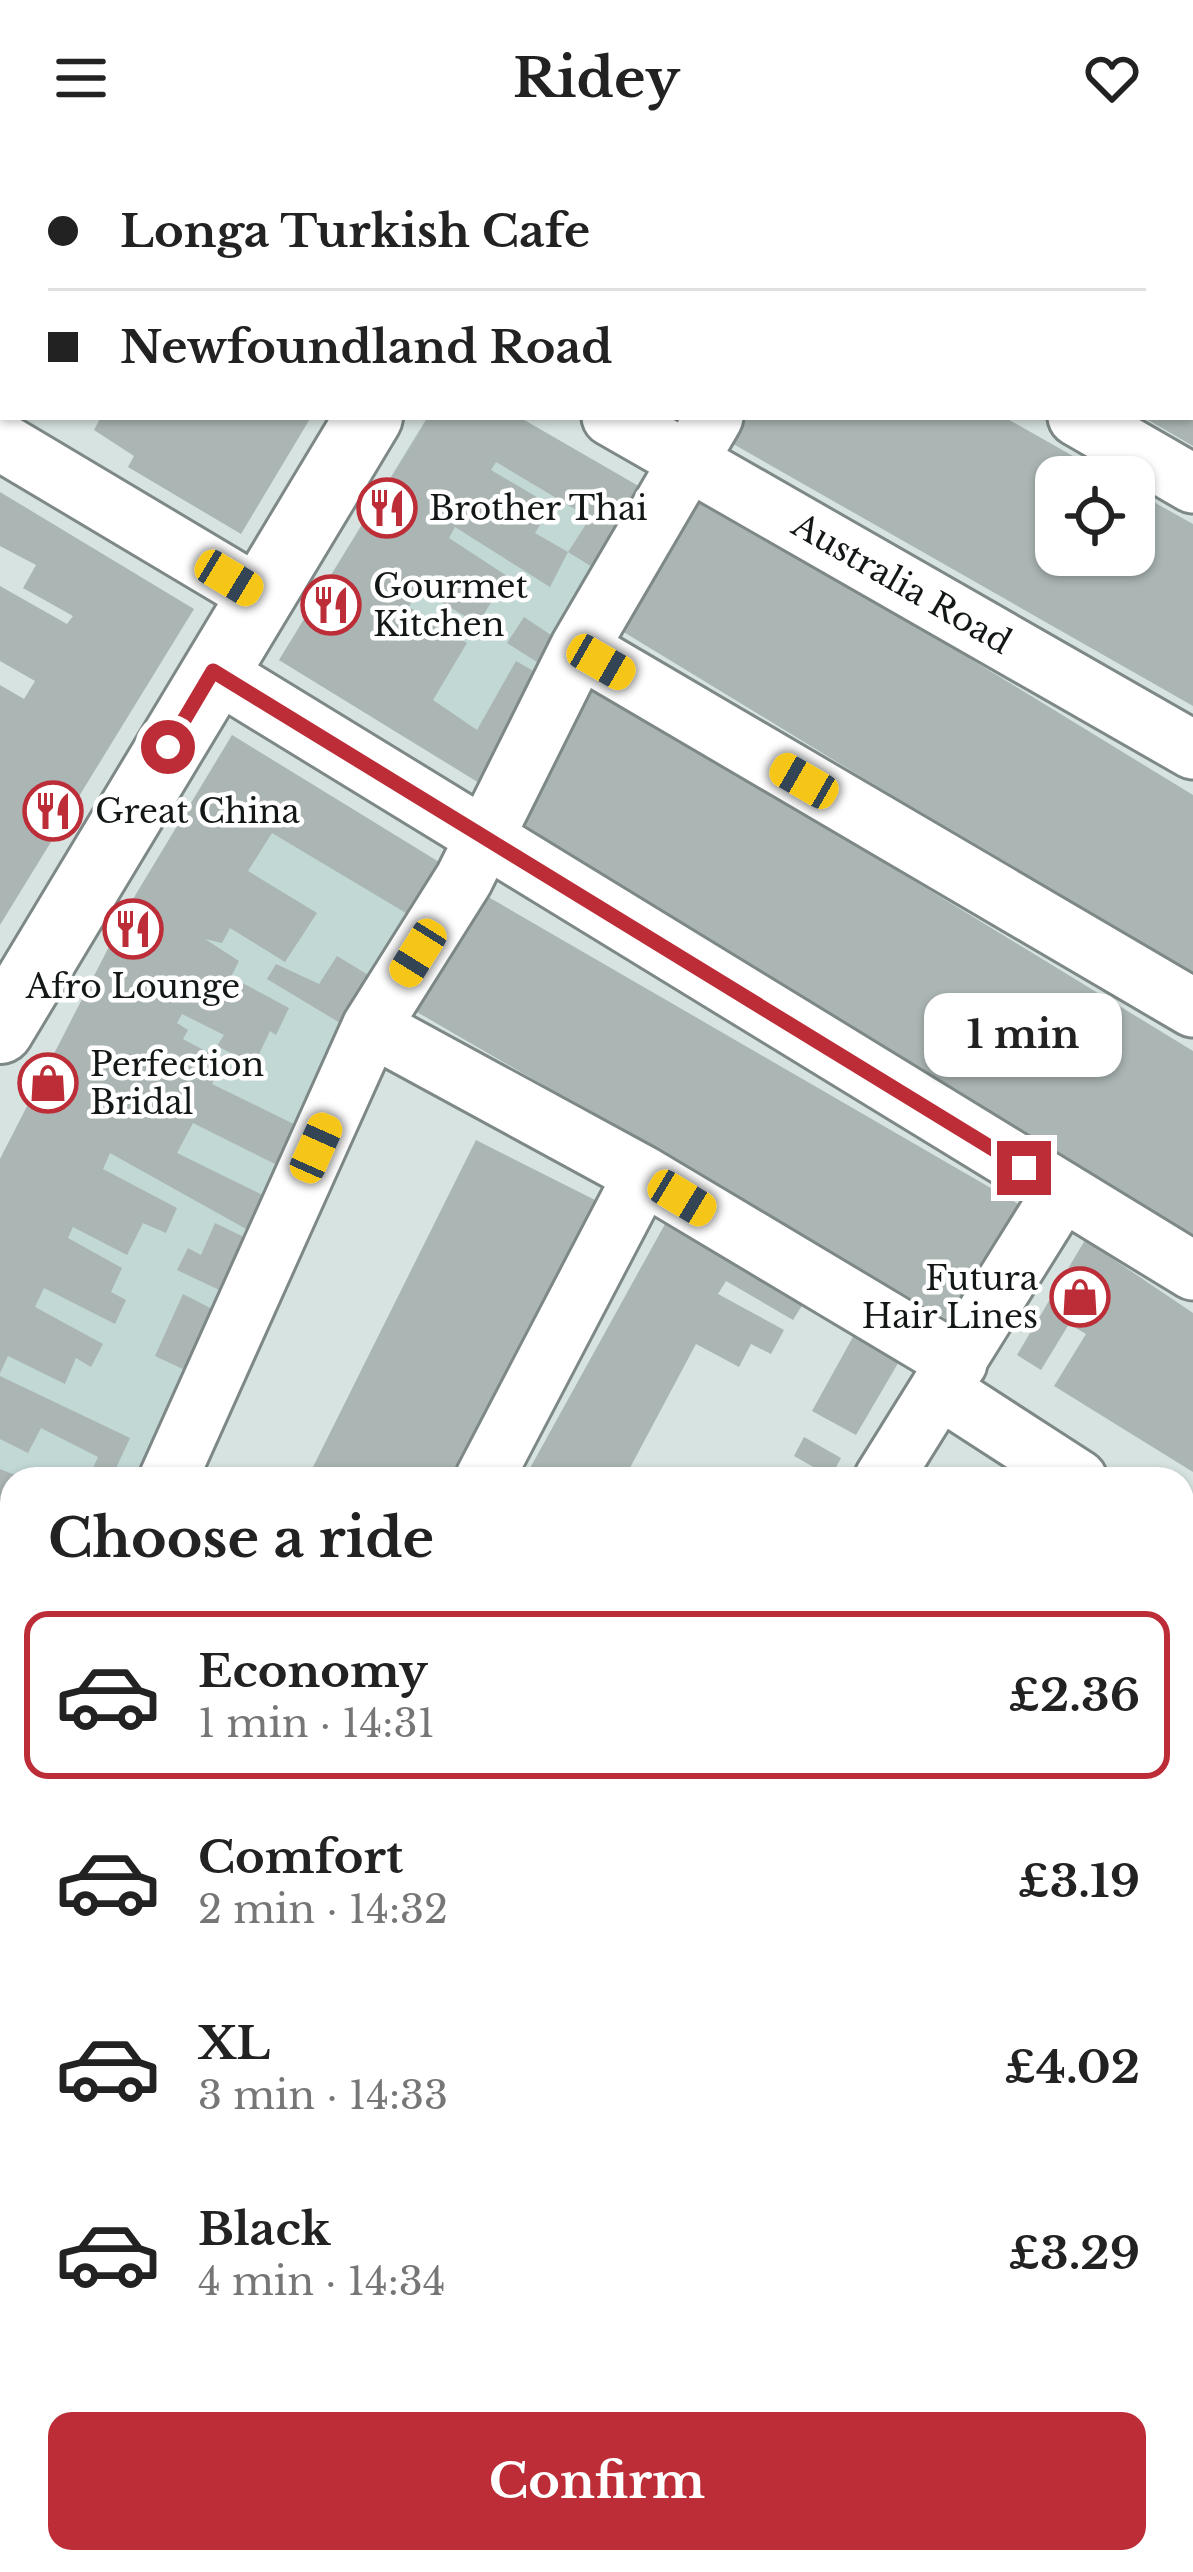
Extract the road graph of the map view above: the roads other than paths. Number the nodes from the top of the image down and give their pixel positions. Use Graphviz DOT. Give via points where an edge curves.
graph roads {
  1 [pos="367,420"];
  2 [pos="623,420"];
  3 [pos="1082,420"];
  4 [pos="701,439"];
  5 [pos="0,441"];
  6 [pos="1193,484"];
  7 [pos="260,596"];
  8 [pos="579,648"];
  9 [pos="213,671"];
  10 [pos="1193,750"];
  11 [pos="483,836"];
  12 [pos="1193,1008"];
  13 [pos="371,1028"];
  14 [pos="0,1030"];
  15 [pos="643,1175"];
  16 [pos="1062,1192"];
  17 [pos="1193,1271"];
  18 [pos="948,1376"];
  19 [pos="173,1467"];
  20 [pos="490,1467"];
  21 [pos="891,1467"];
  22 [pos="1063,1467"];
  1 -- 7 [label="main road"];
  2 -- 4 [label="street, Australia Road"];
  3 -- 6 [label="street"];
  4 -- 8 [label="street"];
  4 -- 10 [label="street, Australia Road"];
  5 -- 7 [label="street"];
  7 -- 9 [label="main road"];
  8 -- 11 [label="street"];
  8 -- 12 [label="street"];
  9 -- 11 [label="street"];
  9 -- 14 [label="main road"];
  11 -- 13 [label="street"];
  11 -- 16 [label="street"];
  13 -- 15 [label="street"];
  13 -- 19 [label="street"];
  15 -- 18 [label="street"];
  15 -- 20 [label="street"];
  16 -- 17 [label="street"];
  16 -- 18 [label="street"];
  18 -- 21 [label="street"];
  18 -- 22 [label="street"];
}
